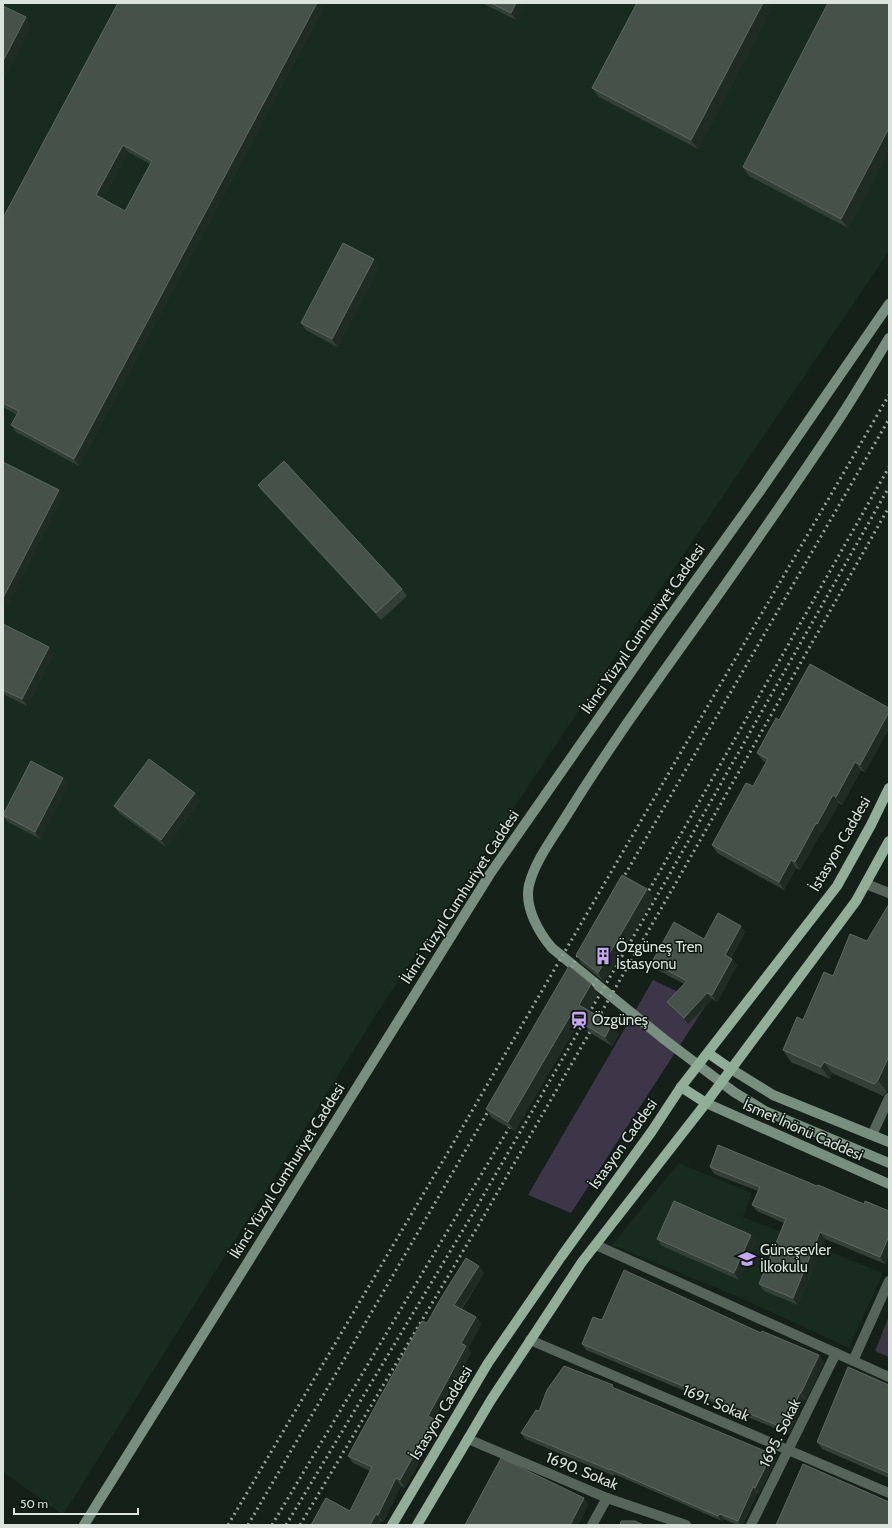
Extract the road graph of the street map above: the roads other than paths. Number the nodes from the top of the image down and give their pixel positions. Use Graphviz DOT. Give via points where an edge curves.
graph roads {
  1 [pos="889,304"];
  2 [pos="889,338"];
  3 [pos="889,788"];
  4 [pos="889,841"];
  5 [pos="866,884"];
  6 [pos="889,893"];
  7 [pos="708,1052"];
  8 [pos="731,1069"];
  9 [pos="681,1087"];
  10 [pos="889,1098"];
  11 [pos="706,1103"];
  12 [pos="872,1135"];
  13 [pos="889,1142"];
  14 [pos="889,1163"];
  15 [pos="889,1184"];
  16 [pos="596,1244"];
  17 [pos="889,1281"];
  18 [pos="530,1340"];
  19 [pos="836,1353"];
  20 [pos="853,1361"];
  21 [pos="889,1377"];
  22 [pos="468,1439"];
  23 [pos="788,1450"];
  24 [pos="889,1493"];
  25 [pos="606,1498"];
  26 [pos="84,1525"];
  27 [pos="392,1525"];
  28 [pos="417,1525"];
  29 [pos="592,1525"];
  30 [pos="686,1525"];
  31 [pos="751,1525"];
  1 -- 26 [label="main road, İkinci Yüzyıl Cumhuriyet Caddesi" via="490,874"];
  2 -- 14 [label="main road" via="844,412 584,787 550,842 528,888 530,908 545,940 552,948 665,1040 734,1092 764,1111"];
  3 -- 7 [label="main road, İstasyon Caddesi" via="837,886"];
  4 -- 5 [label="main road"];
  5 -- 6 [label="street"];
  5 -- 8 [label="main road"];
  7 -- 8 [label="main road"];
  7 -- 9 [label="main road, İstasyon Caddesi"];
  8 -- 11 [label="main road"];
  8 -- 12 [label="main road, İsmet İnönü Caddesi" via="773,1095"];
  9 -- 11 [label="main road"];
  9 -- 27 [label="main road, İstasyon Caddesi" via="488,1363"];
  10 -- 12 [label="street"];
  11 -- 15 [label="main road, İsmet İnönü Caddesi"];
  11 -- 16 [label="main road"];
  12 -- 13 [label="main road, İsmet İnönü Caddesi"];
  16 -- 18 [label="main road"];
  16 -- 19 [label="street"];
  17 -- 20 [label="street"];
  18 -- 22 [label="main road"];
  18 -- 23 [label="street, 1691. Sokak"];
  19 -- 20 [label="street"];
  19 -- 23 [label="street, 1695. Sokak"];
  20 -- 21 [label="street"];
  22 -- 25 [label="street, 1690. Sokak"];
  22 -- 28 [label="main road"];
  23 -- 24 [label="street, 1691. Sokak"];
  23 -- 31 [label="street, 1695. Sokak"];
  25 -- 29 [label="street"];
  25 -- 30 [label="street, 1690. Sokak"];
}
